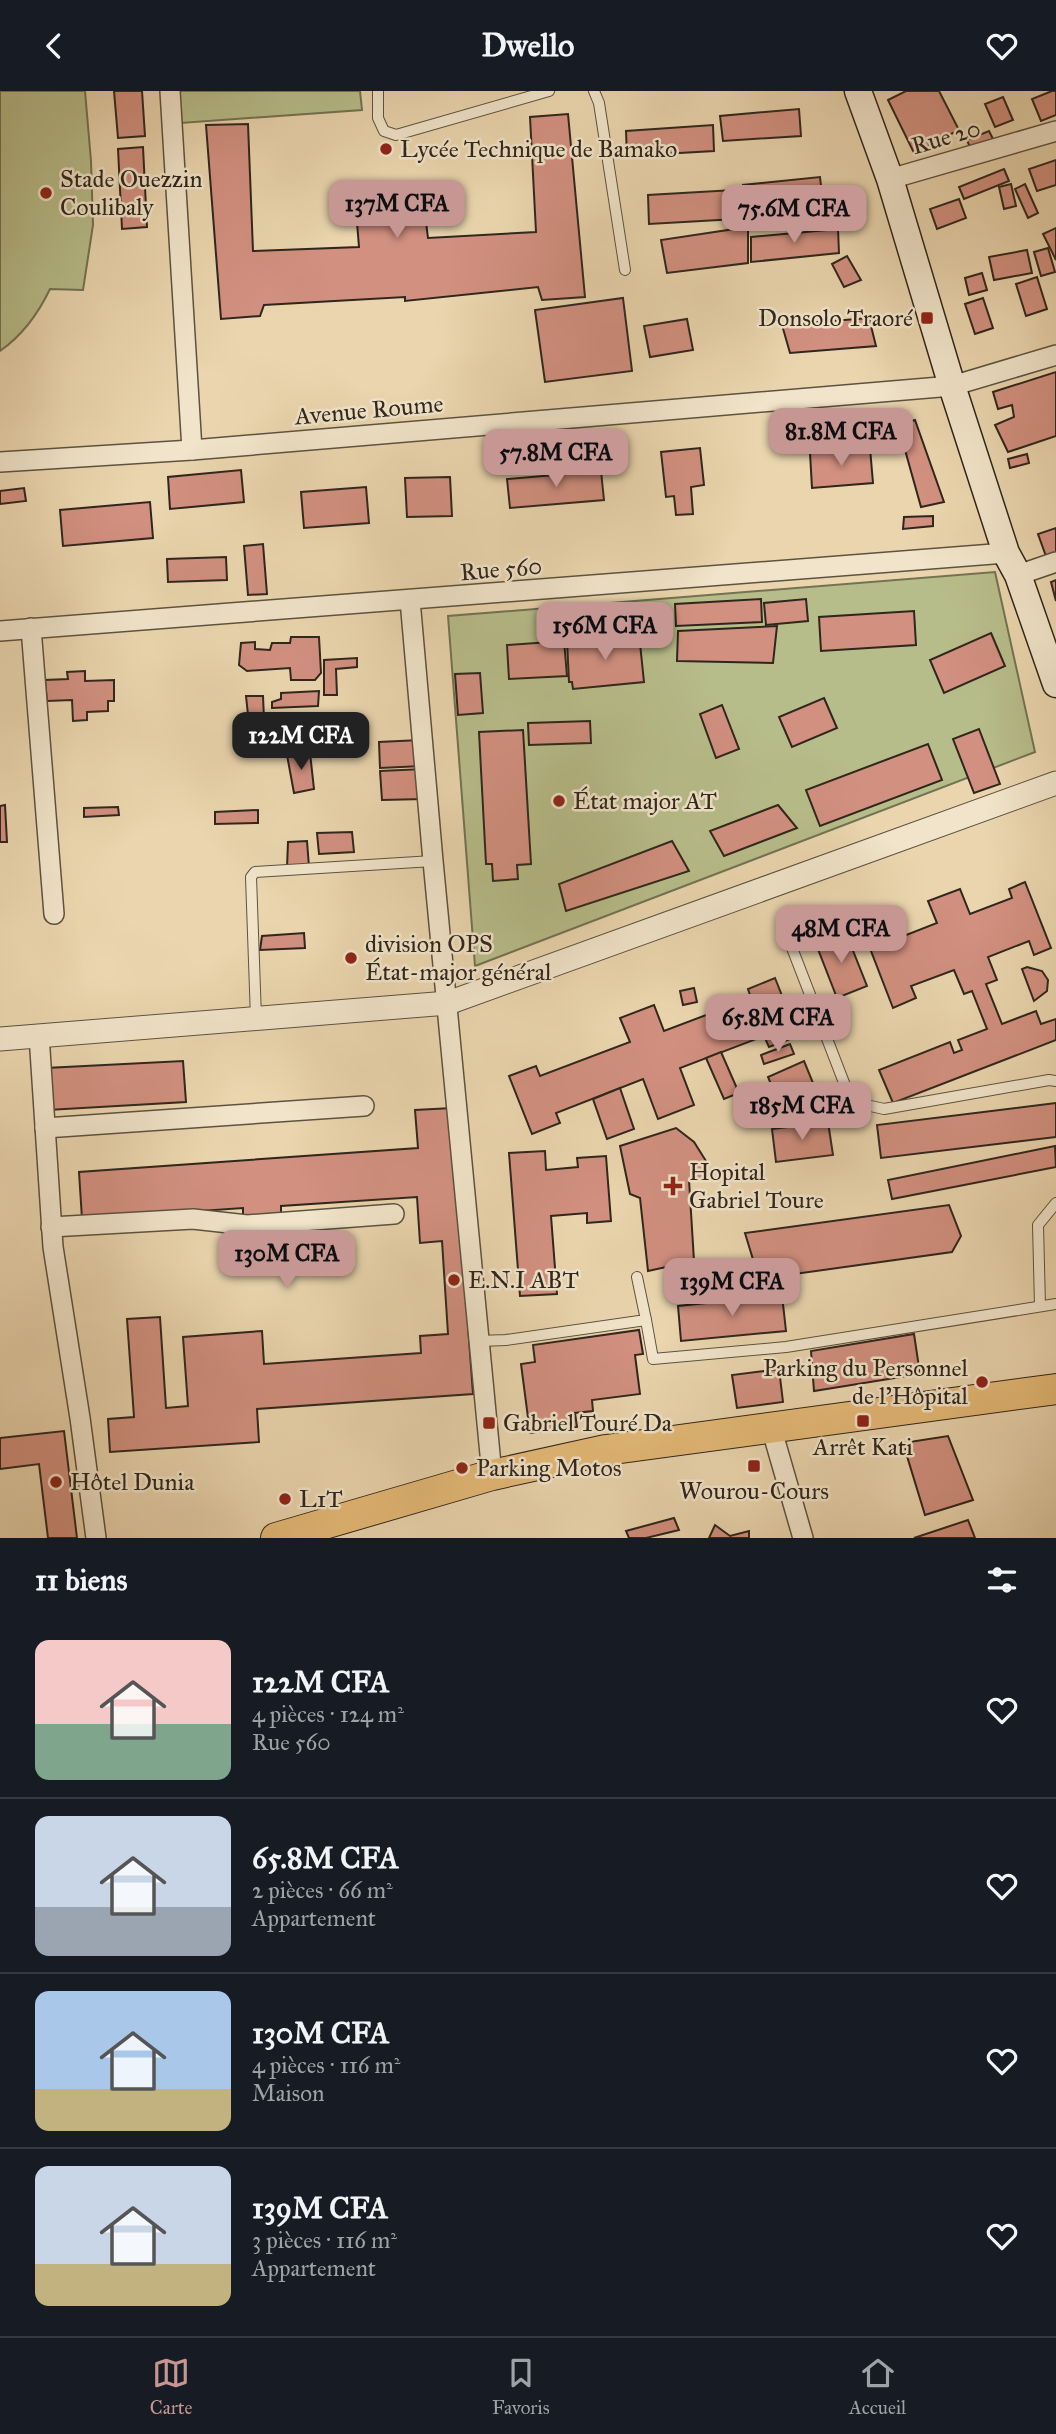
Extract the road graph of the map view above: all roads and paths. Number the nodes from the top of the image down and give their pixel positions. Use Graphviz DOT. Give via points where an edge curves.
graph roads {
  1 [pos="170,91"];
  2 [pos="378,91"];
  3 [pos="549,91"];
  4 [pos="594,91"];
  5 [pos="858,91"];
  6 [pos="1056,131"];
  7 [pos="890,179"];
  8 [pos="625,270"];
  9 [pos="1056,355"];
  10 [pos="952,386"];
  11 [pos="192,450"];
  12 [pos="0,463"];
  13 [pos="1056,562"];
  14 [pos="1012,564"];
  15 [pos="410,600"];
  16 [pos="31,628"];
  17 [pos="0,631"];
  18 [pos="1056,684"];
  19 [pos="1056,783"];
  20 [pos="433,862"];
  21 [pos="54,914"];
  22 [pos="792,948"];
  23 [pos="448,1003"];
  24 [pos="256,1018"];
  25 [pos="39,1035"];
  26 [pos="0,1038"];
  27 [pos="1056,1081"];
  28 [pos="364,1106"];
  29 [pos="45,1128"];
  30 [pos="1056,1203"];
  31 [pos="394,1214"];
  32 [pos="51,1227"];
  33 [pos="637,1277"];
  34 [pos="1056,1304"];
  35 [pos="1040,1306"];
  36 [pos="646,1320"];
  37 [pos="479,1341"];
  38 [pos="1056,1389"];
  39 [pos="771,1427"];
  40 [pos="492,1475"];
  41 [pos="96,1538"];
  42 [pos="275,1538"];
  43 [pos="803,1538"];
  1 -- 11 [label="street"];
  2 -- 3 [label="lane" via="378,118 384,131 396,135"];
  4 -- 8 [label="lane"];
  5 -- 7 [label="main road"];
  6 -- 7 [label="street, Rue 20"];
  7 -- 10 [label="main road"];
  9 -- 10 [label="street, Avenue Roume"];
  10 -- 11 [label="street, Avenue Roume"];
  10 -- 14 [label="main road"];
  11 -- 12 [label="street, Avenue Roume"];
  13 -- 14 [label="street, Rue 560"];
  14 -- 15 [label="street, Rue 560"];
  14 -- 18 [label="main road"];
  15 -- 16 [label="street, Rue 560"];
  15 -- 20 [label="street"];
  16 -- 17 [label="street, Rue 560"];
  16 -- 21 [label="street"];
  19 -- 23 [label="street"];
  20 -- 23 [label="street"];
  20 -- 24 [label="lane" via="255,871 251,877"];
  22 -- 27 [label="lane" via="848,1093 866,1105 884,1109"];
  23 -- 24 [label="street"];
  23 -- 37 [label="street"];
  24 -- 25 [label="street"];
  25 -- 26 [label="street"];
  25 -- 29 [label="street"];
  28 -- 29 [label="street"];
  29 -- 32 [label="street"];
  30 -- 35 [label="lane" via="1038,1225"];
  31 -- 32 [label="street" via="247,1225 193,1219"];
  32 -- 41 [label="street"];
  33 -- 36 [label="lane"];
  34 -- 35 [label="lane"];
  35 -- 36 [label="lane" via="786,1347 653,1359"];
  36 -- 37 [label="lane"];
  37 -- 40 [label="street"];
  38 -- 39 [label="main road"];
  39 -- 40 [label="main road" via="606,1450"];
  39 -- 43 [label="street"];
  40 -- 42 [label="main road"];
}
